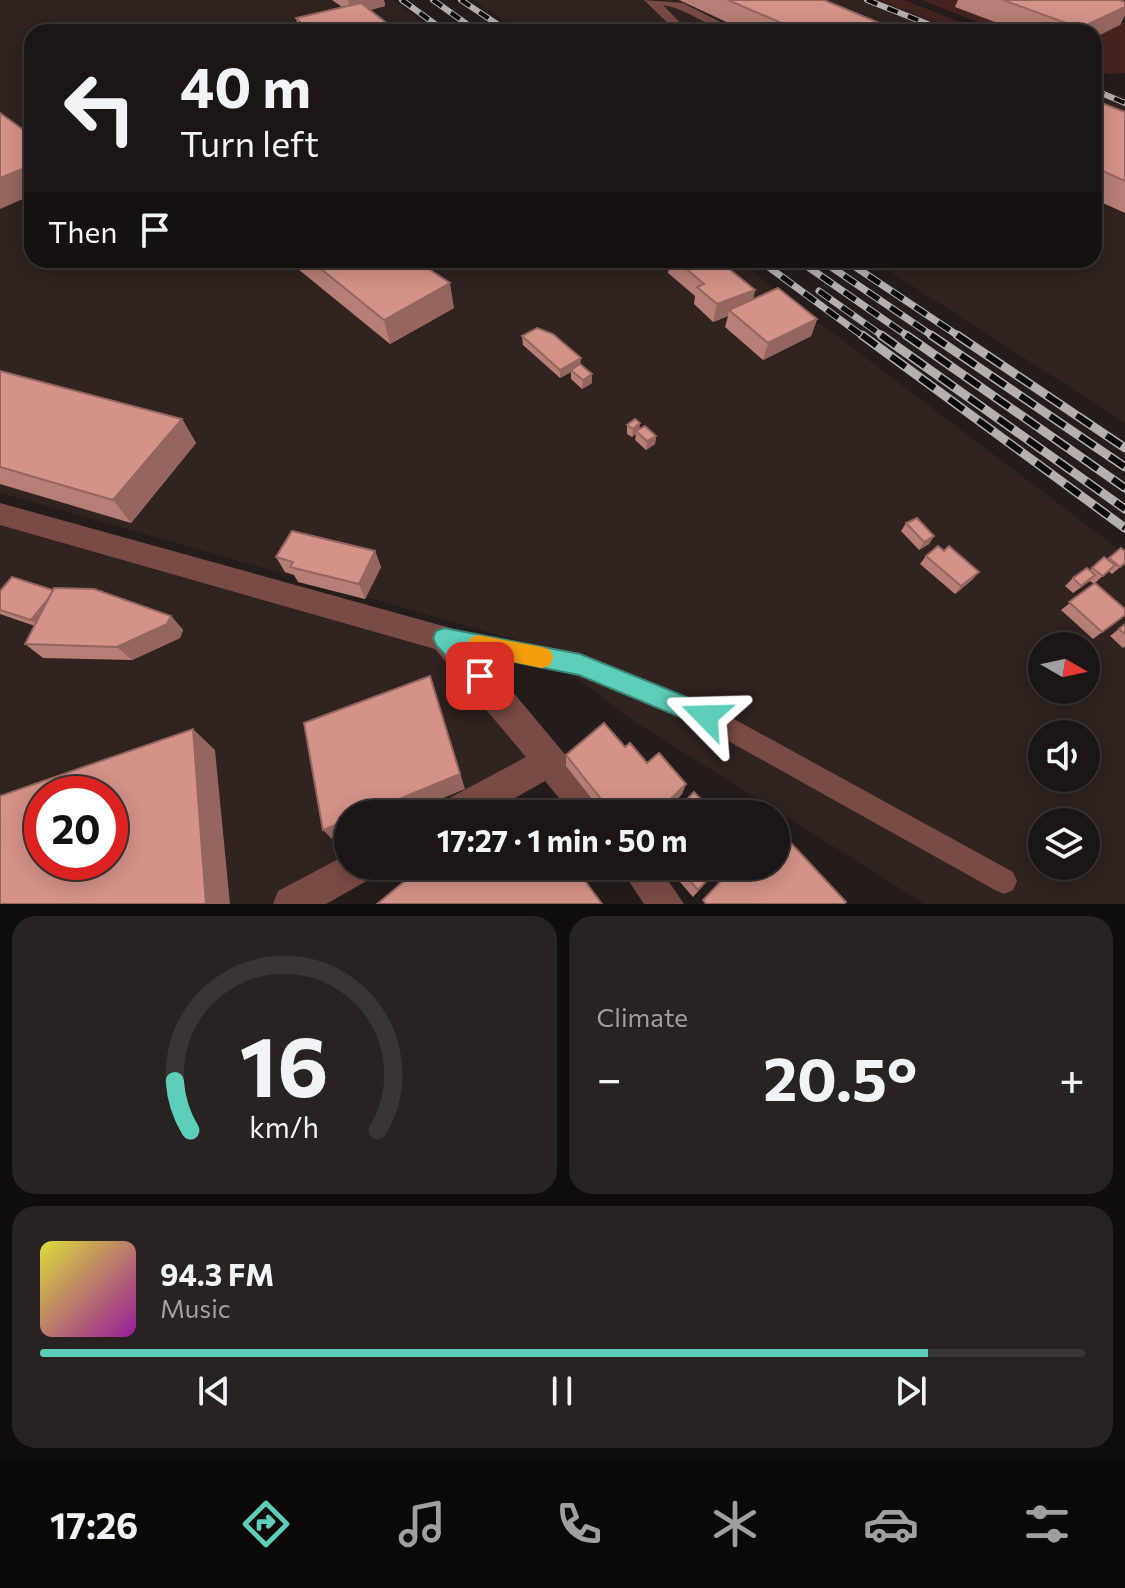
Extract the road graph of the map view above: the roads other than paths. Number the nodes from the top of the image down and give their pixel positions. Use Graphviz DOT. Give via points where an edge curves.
graph roads {
  1 [pos="651,1"];
  2 [pos="674,24"];
  3 [pos="719,24"];
  4 [pos="0,514"];
  5 [pos="444,638"];
  6 [pos="548,762"];
  7 [pos="479,800"];
  8 [pos="581,800"];
  9 [pos="335,880"];
  10 [pos="647,880"];
  11 [pos="1004,881"];
  12 [pos="291,904"];
  13 [pos="666,904"];
  1 -- 2 [label="lane"];
  1 -- 3 [label="lane" via="680,5"];
  4 -- 5 [label="street"];
  5 -- 6 [label="street"];
  5 -- 11 [label="lane" via="580,665 706,716"];
  6 -- 7 [label="street"];
  6 -- 8 [label="street"];
  9 -- 12 [label="street"];
  10 -- 13 [label="street"];
}
